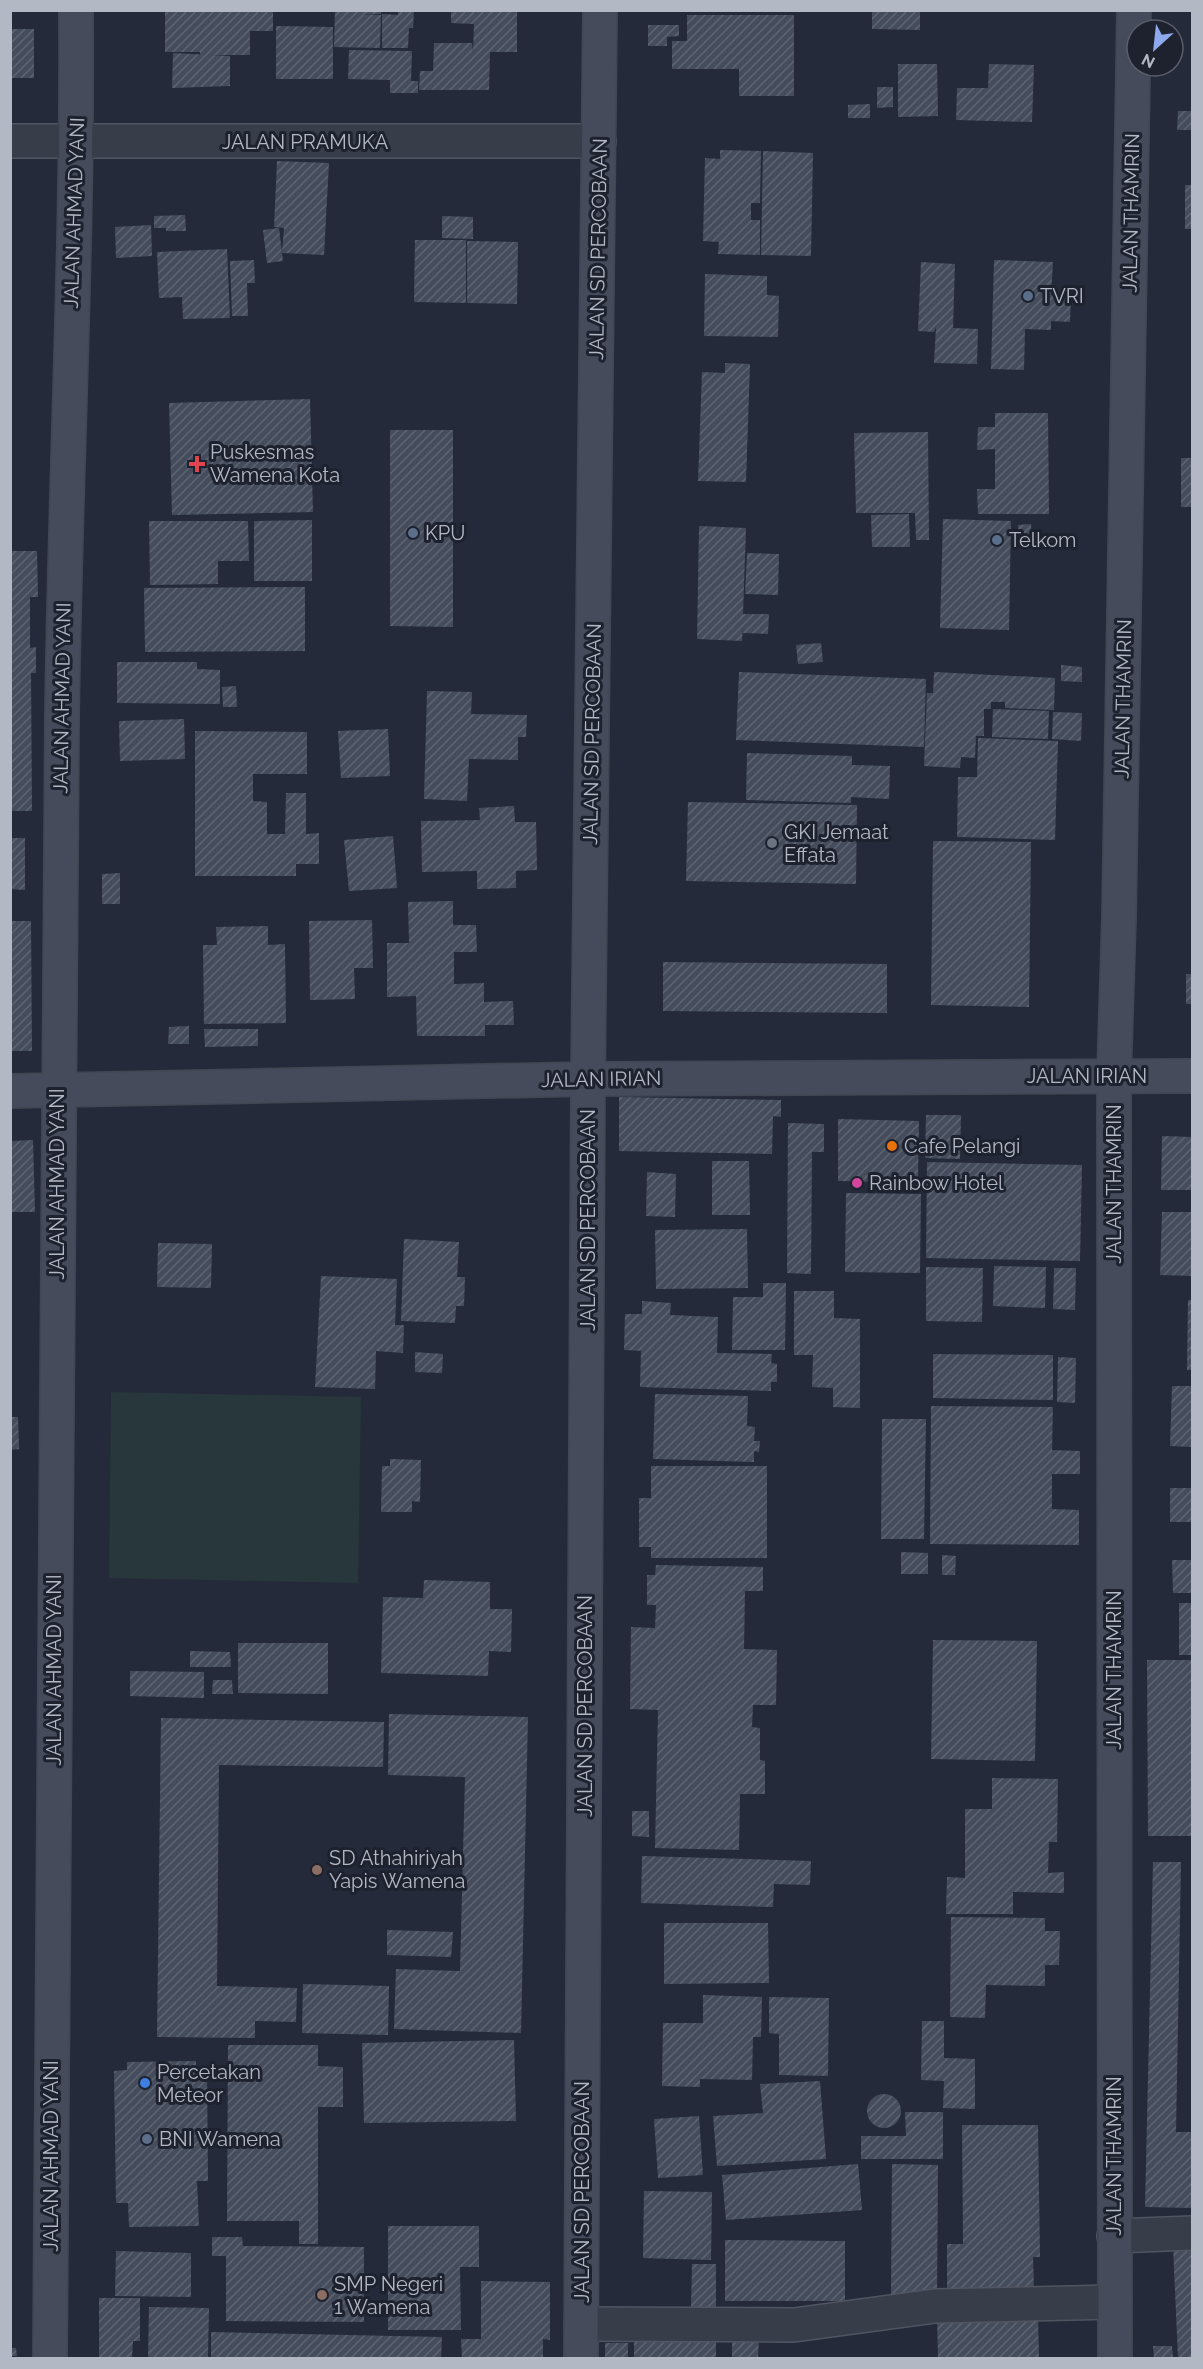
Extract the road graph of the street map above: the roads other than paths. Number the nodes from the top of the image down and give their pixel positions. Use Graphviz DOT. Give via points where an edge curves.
graph roads {
  1 [pos="76,10"];
  2 [pos="600,10"];
  3 [pos="1134,10"];
  4 [pos="10,141"];
  5 [pos="599,141"];
  6 [pos="77,142"];
  7 [pos="1114,1076"];
  8 [pos="1192,1076"];
  9 [pos="588,1079"];
  10 [pos="58,1089"];
  11 [pos="10,1091"];
  12 [pos="1192,2233"];
  13 [pos="1114,2236"];
  14 [pos="1114,2302"];
  15 [pos="581,2324"];
  16 [pos="50,2358"];
  17 [pos="581,2358"];
  18 [pos="1115,2358"];
  1 -- 6 [label="street, JALAN AHMAD YANI"];
  2 -- 5 [label="street, JALAN SD PERCOBAAN"];
  3 -- 7 [label="street, JALAN THAMRIN"];
  4 -- 6 [label="street, JALAN PRAMUKA"];
  5 -- 6 [label="street, JALAN PRAMUKA"];
  5 -- 9 [label="street, JALAN SD PERCOBAAN"];
  6 -- 10 [label="street, JALAN AHMAD YANI" via="64,532"];
  7 -- 8 [label="street, JALAN IRIAN"];
  7 -- 9 [label="street, JALAN IRIAN"];
  7 -- 13 [label="street, JALAN THAMRIN"];
  9 -- 10 [label="street, JALAN IRIAN"];
  9 -- 15 [label="street, JALAN SD PERCOBAAN"];
  10 -- 11 [label="street, JALAN IRIAN"];
  10 -- 16 [label="street, JALAN AHMAD YANI"];
  12 -- 13 [label="street"];
  13 -- 14 [label="street, JALAN THAMRIN"];
  14 -- 15 [label="street" via="935,2306 794,2325"];
  14 -- 18 [label="street, JALAN THAMRIN"];
  15 -- 17 [label="street, JALAN SD PERCOBAAN"];
}
